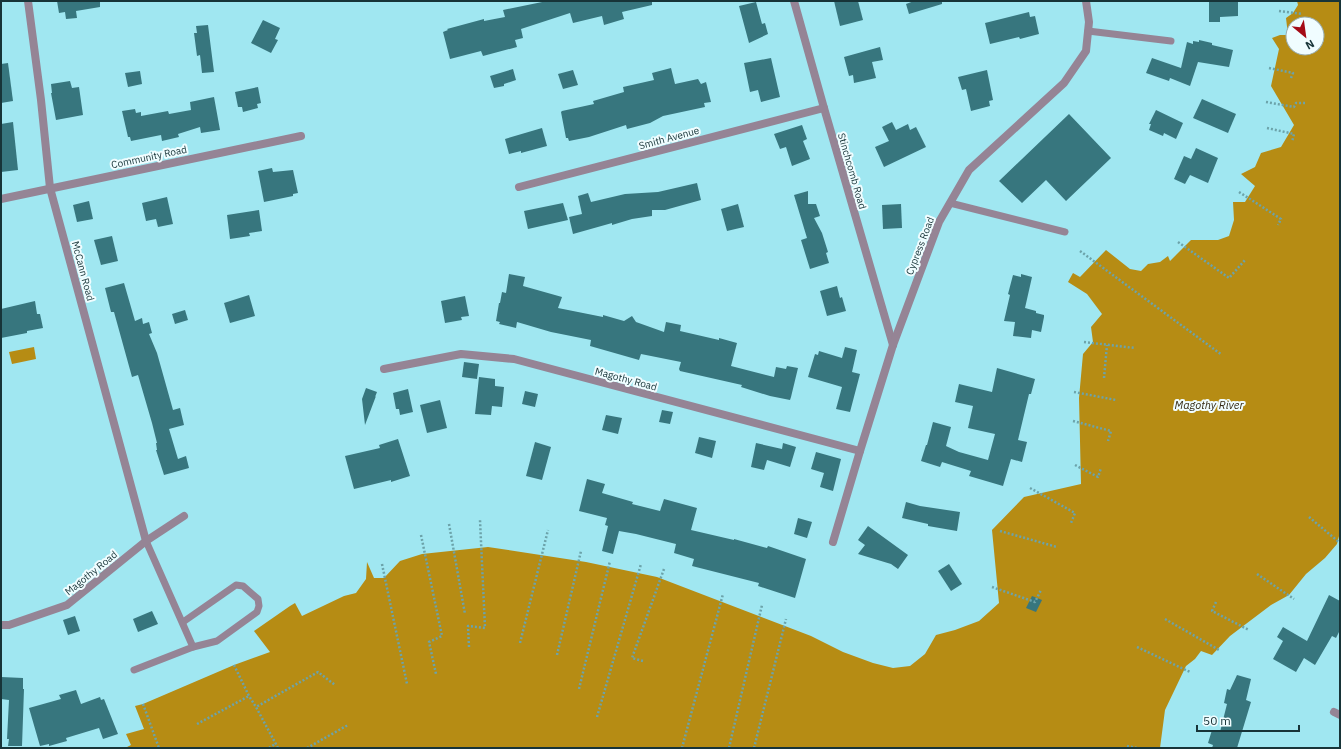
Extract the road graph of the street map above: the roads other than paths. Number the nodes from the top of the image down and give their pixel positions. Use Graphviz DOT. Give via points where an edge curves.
graph roads {
  1 [pos="28,1"];
  2 [pos="794,1"];
  3 [pos="1086,1"];
  4 [pos="1088,31"];
  5 [pos="1171,42"];
  6 [pos="824,108"];
  7 [pos="301,136"];
  8 [pos="50,188"];
  9 [pos="519,188"];
  10 [pos="1,199"];
  11 [pos="950,203"];
  12 [pos="1065,232"];
  13 [pos="893,345"];
  14 [pos="384,369"];
  15 [pos="860,451"];
  16 [pos="184,516"];
  17 [pos="146,541"];
  18 [pos="833,542"];
  19 [pos="183,622"];
  20 [pos="1,625"];
  21 [pos="193,646"];
  22 [pos="134,670"];
  1 -- 8 [label="street, McCann Road"];
  2 -- 6 [label="street, Stinchcomb Road"];
  3 -- 4 [label="street, Cypress Road"];
  4 -- 5 [label="lane"];
  4 -- 11 [label="street, Cypress Road" via="1086,51 1064,83 969,170"];
  6 -- 9 [label="street, Smith Avenue"];
  6 -- 13 [label="street, Stinchcomb Road"];
  7 -- 8 [label="street, Community Road"];
  8 -- 10 [label="street, Community Road"];
  8 -- 17 [label="street, McCann Road"];
  11 -- 12 [label="lane"];
  11 -- 13 [label="street, Cypress Road" via="939,222"];
  13 -- 15 [label="street, Cypress Road"];
  14 -- 15 [label="street, Magothy Road" via="462,354 514,359"];
  15 -- 18 [label="street, Cypress Road"];
  16 -- 17 [label="street, Magothy Road"];
  17 -- 19 [label="lane"];
  17 -- 20 [label="street, Magothy Road" via="67,605 9,625"];
  19 -- 21 [label="lane"];
  19 -- 21 [label="lane" via="236,585 243,586 258,599 257,612 216,641"];
  21 -- 22 [label="lane"];
}
